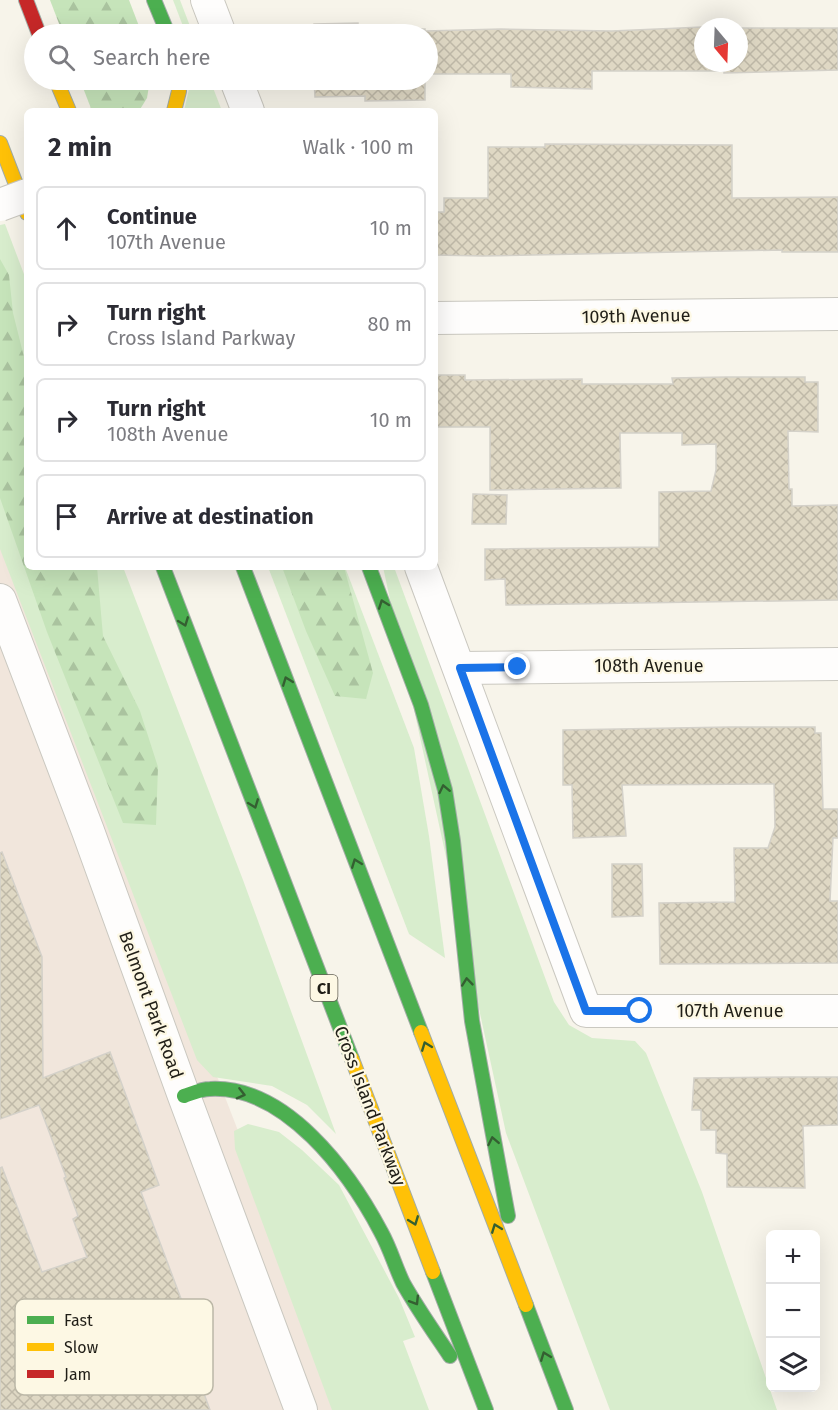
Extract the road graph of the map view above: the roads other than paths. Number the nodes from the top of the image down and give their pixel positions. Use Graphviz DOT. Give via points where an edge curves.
graph roads {
  1 [pos="26,0"];
  2 [pos="154,0"];
  3 [pos="207,0"];
  4 [pos="35,24"];
  5 [pos="164,24"];
  6 [pos="216,24"];
  7 [pos="60,90"];
  8 [pos="179,90"];
  9 [pos="240,90"];
  10 [pos="68,108"];
  11 [pos="175,108"];
  12 [pos="247,108"];
  13 [pos="0,143"];
  14 [pos="24,196"];
  15 [pos="0,205"];
  16 [pos="24,205"];
  17 [pos="838,314"];
  18 [pos="438,318"];
  19 [pos="164,570"];
  20 [pos="244,570"];
  21 [pos="370,570"];
  22 [pos="423,570"];
  23 [pos="0,600"];
  24 [pos="838,664"];
  25 [pos="460,668"];
  26 [pos="838,1011"];
  27 [pos="184,1096"];
  28 [pos="524,1302"];
  29 [pos="301,1410"];
  30 [pos="485,1410"];
  31 [pos="566,1410"];
  1 -- 4 [label="highway"];
  2 -- 5 [label="highway"];
  3 -- 6 [label="street"];
  7 -- 10 [label="highway"];
  8 -- 11 [label="highway"];
  9 -- 12 [label="street"];
  13 -- 16 [label="highway"];
  14 -- 15 [label="street, bridge"];
  17 -- 18 [label="street, 109th Avenue"];
  19 -- 30 [label="highway, Cross Island Parkway / CI, one-way"];
  28 -- 20 [label="highway, one-way"];
  28 -- 21 [label="highway, one-way" via="475,1041 445,792 421,704"];
  22 -- 25 [label="street"];
  23 -- 27 [label="street, Belmont Park Road"];
  24 -- 25 [label="street, 108th Avenue"];
  25 -- 26 [label="street, 107th Avenue" via="586,1011"];
  27 -- 29 [label="street, Belmont Park Road"];
  27 -- 30 [label="highway, one-way" via="213,1088 256,1098 294,1120 329,1154 380,1228 403,1282"];
  31 -- 28 [label="highway, one-way"];
}
